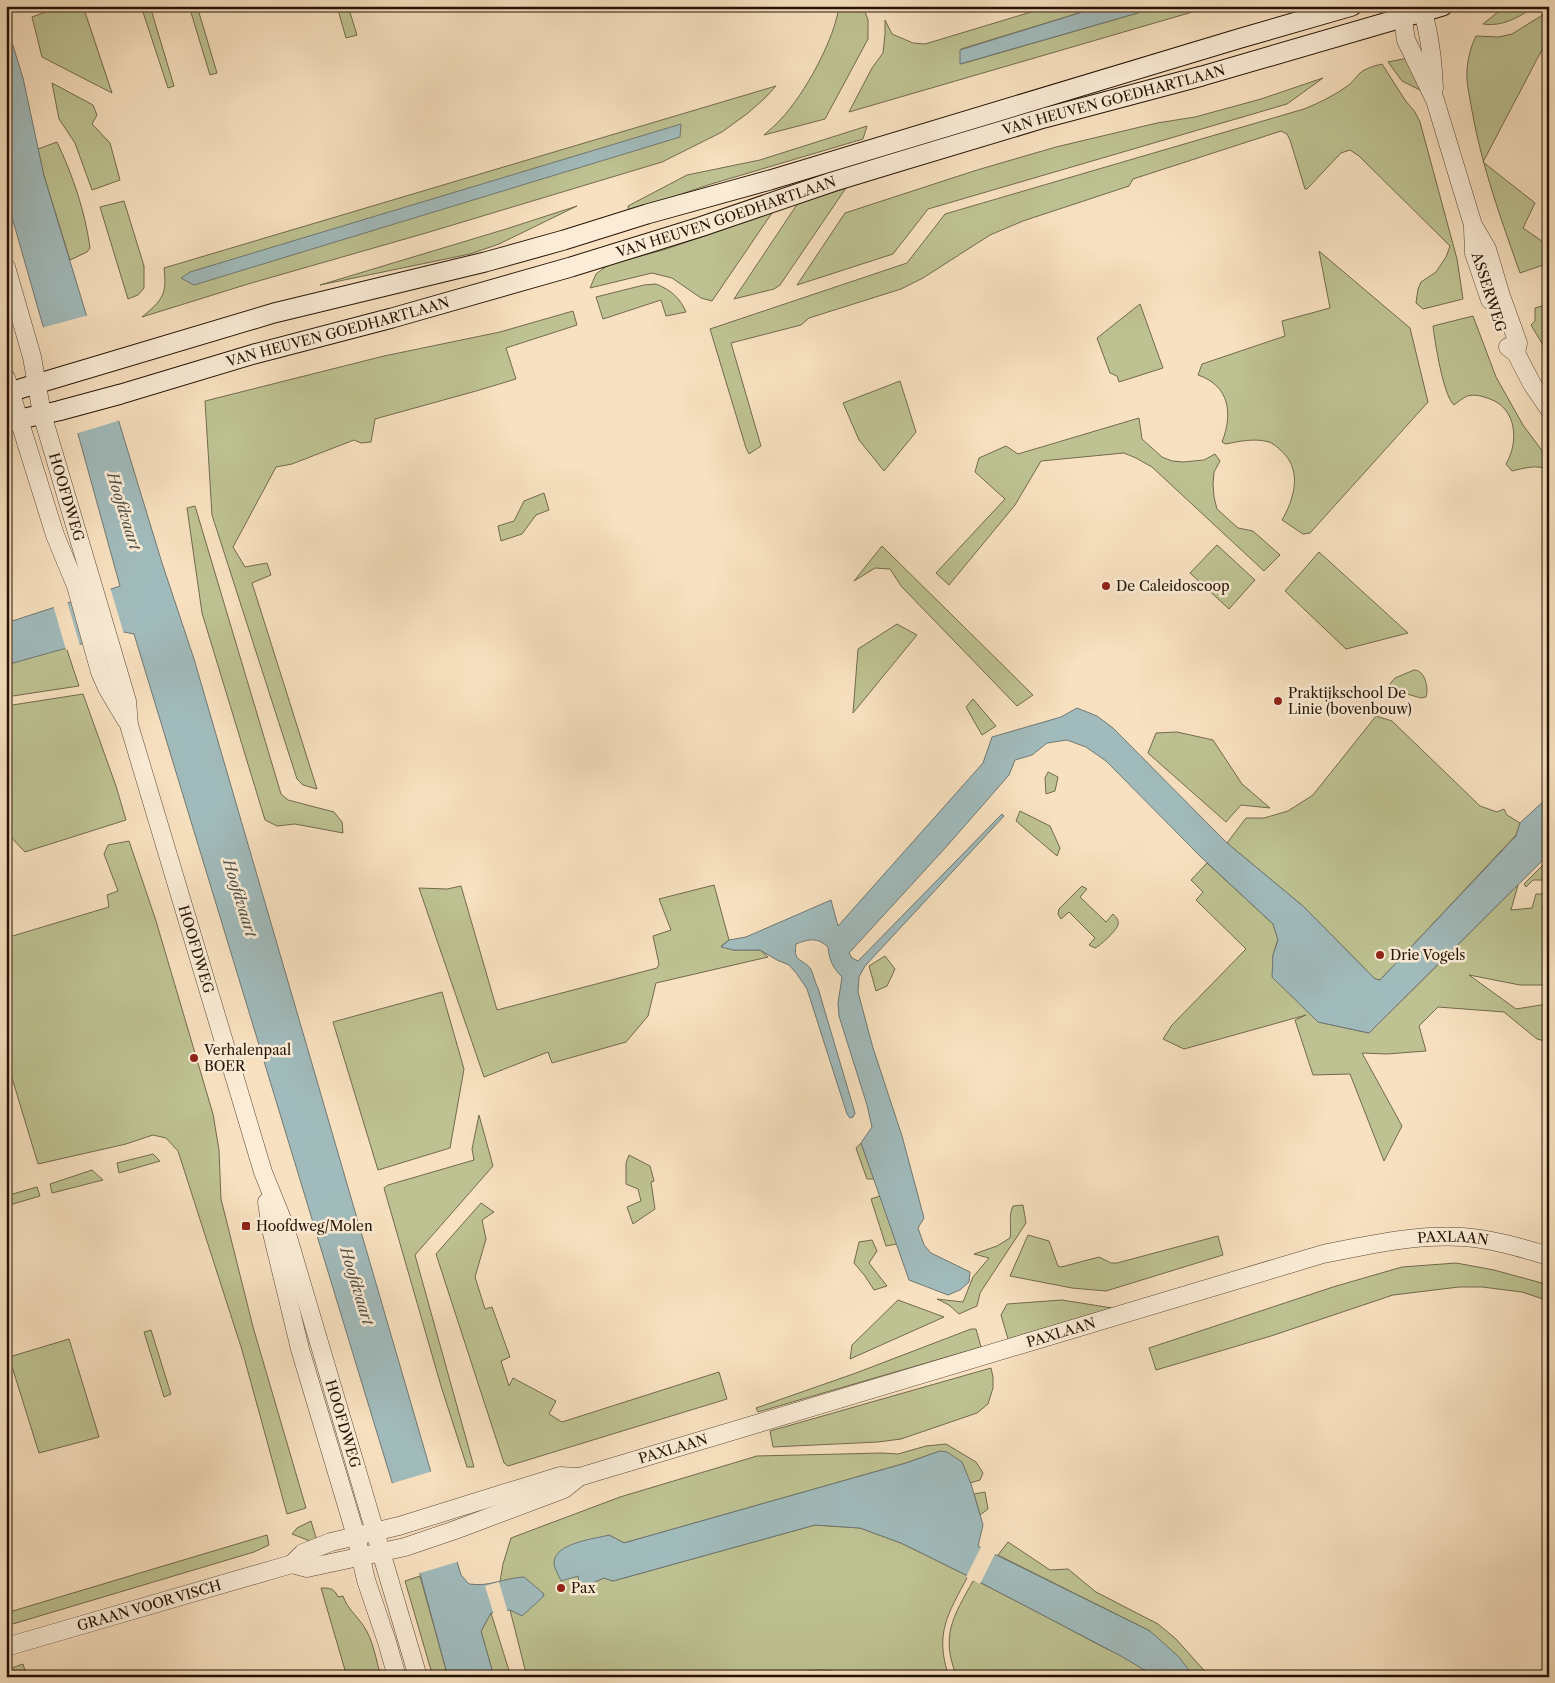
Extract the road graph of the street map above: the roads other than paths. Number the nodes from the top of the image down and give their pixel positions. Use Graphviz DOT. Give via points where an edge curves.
graph roads {
  1 [pos="1352,6"];
  2 [pos="1443,6"];
  3 [pos="1422,9"];
  4 [pos="1402,12"];
  5 [pos="1435,100"];
  6 [pos="6,267"];
  7 [pos="42,381"];
  8 [pos="7,387"];
  9 [pos="1549,409"];
  10 [pos="50,412"];
  11 [pos="12,420"];
  12 [pos="84,583"];
  13 [pos="129,725"];
  14 [pos="263,1172"];
  15 [pos="1549,1256"];
  16 [pos="580,1477"];
  17 [pos="376,1532"];
  18 [pos="356,1536"];
  19 [pos="381,1552"];
  20 [pos="361,1556"];
  21 [pos="292,1564"];
  22 [pos="6,1647"];
  23 [pos="397,1677"];
  24 [pos="418,1677"];
  1 -- 7 [label="main road, VAN HEUVEN GOEDHARTLAAN" via="564,240 274,313"];
  2 -- 3 [label="main road, VAN HEUVEN GOEDHARTLAAN"];
  3 -- 4 [label="main road, VAN HEUVEN GOEDHARTLAAN"];
  3 -- 5 [label="street, ASSERWEG" via="1432,53"];
  4 -- 5 [label="street, ASSERWEG" via="1406,40"];
  4 -- 10 [label="main road, VAN HEUVEN GOEDHARTLAAN" via="1202,76 1044,118 832,182 571,267"];
  5 -- 9 [label="street, ASSERWEG" via="1473,225 1487,249 1518,343 1516,353"];
  6 -- 7 [label="street, HOOFDWEG"];
  7 -- 8 [label="main road, VAN HEUVEN GOEDHARTLAAN"];
  7 -- 10 [label="street, HOOFDWEG"];
  8 -- 11 [label="street, HOOFDWEG"];
  10 -- 11 [label="main road, VAN HEUVEN GOEDHARTLAAN"];
  10 -- 12 [label="street, HOOFDWEG"];
  11 -- 12 [label="street, HOOFDWEG" via="55,535"];
  12 -- 13 [label="street, HOOFDWEG" via="112,651 127,701"];
  12 -- 13 [label="street, HOOFDWEG" via="94,653 100,672"];
  13 -- 14 [label="street, HOOFDWEG"];
  14 -- 17 [label="street, HOOFDWEG" via="284,1224"];
  14 -- 18 [label="street, HOOFDWEG" via="271,1228 300,1349"];
  15 -- 16 [label="street, PAXLAAN" via="1464,1237 1386,1242 1323,1254"];
  16 -- 17 [label="street, PAXLAAN" via="560,1476"];
  16 -- 19 [label="street, PAXLAAN" via="564,1489 455,1530"];
  17 -- 18 [label="street, PAXLAAN"];
  17 -- 19 [label="street, HOOFDWEG"];
  18 -- 20 [label="street, HOOFDWEG"];
  18 -- 21 [label="street, GRAAN VOOR VISCH" via="303,1553"];
  19 -- 20 [label="street, PAXLAAN"];
  19 -- 24 [label="street, HOOFDWEG"];
  20 -- 21 [label="street, GRAAN VOOR VISCH" via="307,1568"];
  20 -- 23 [label="street, HOOFDWEG"];
  21 -- 22 [label="street, GRAAN VOOR VISCH"];
}
